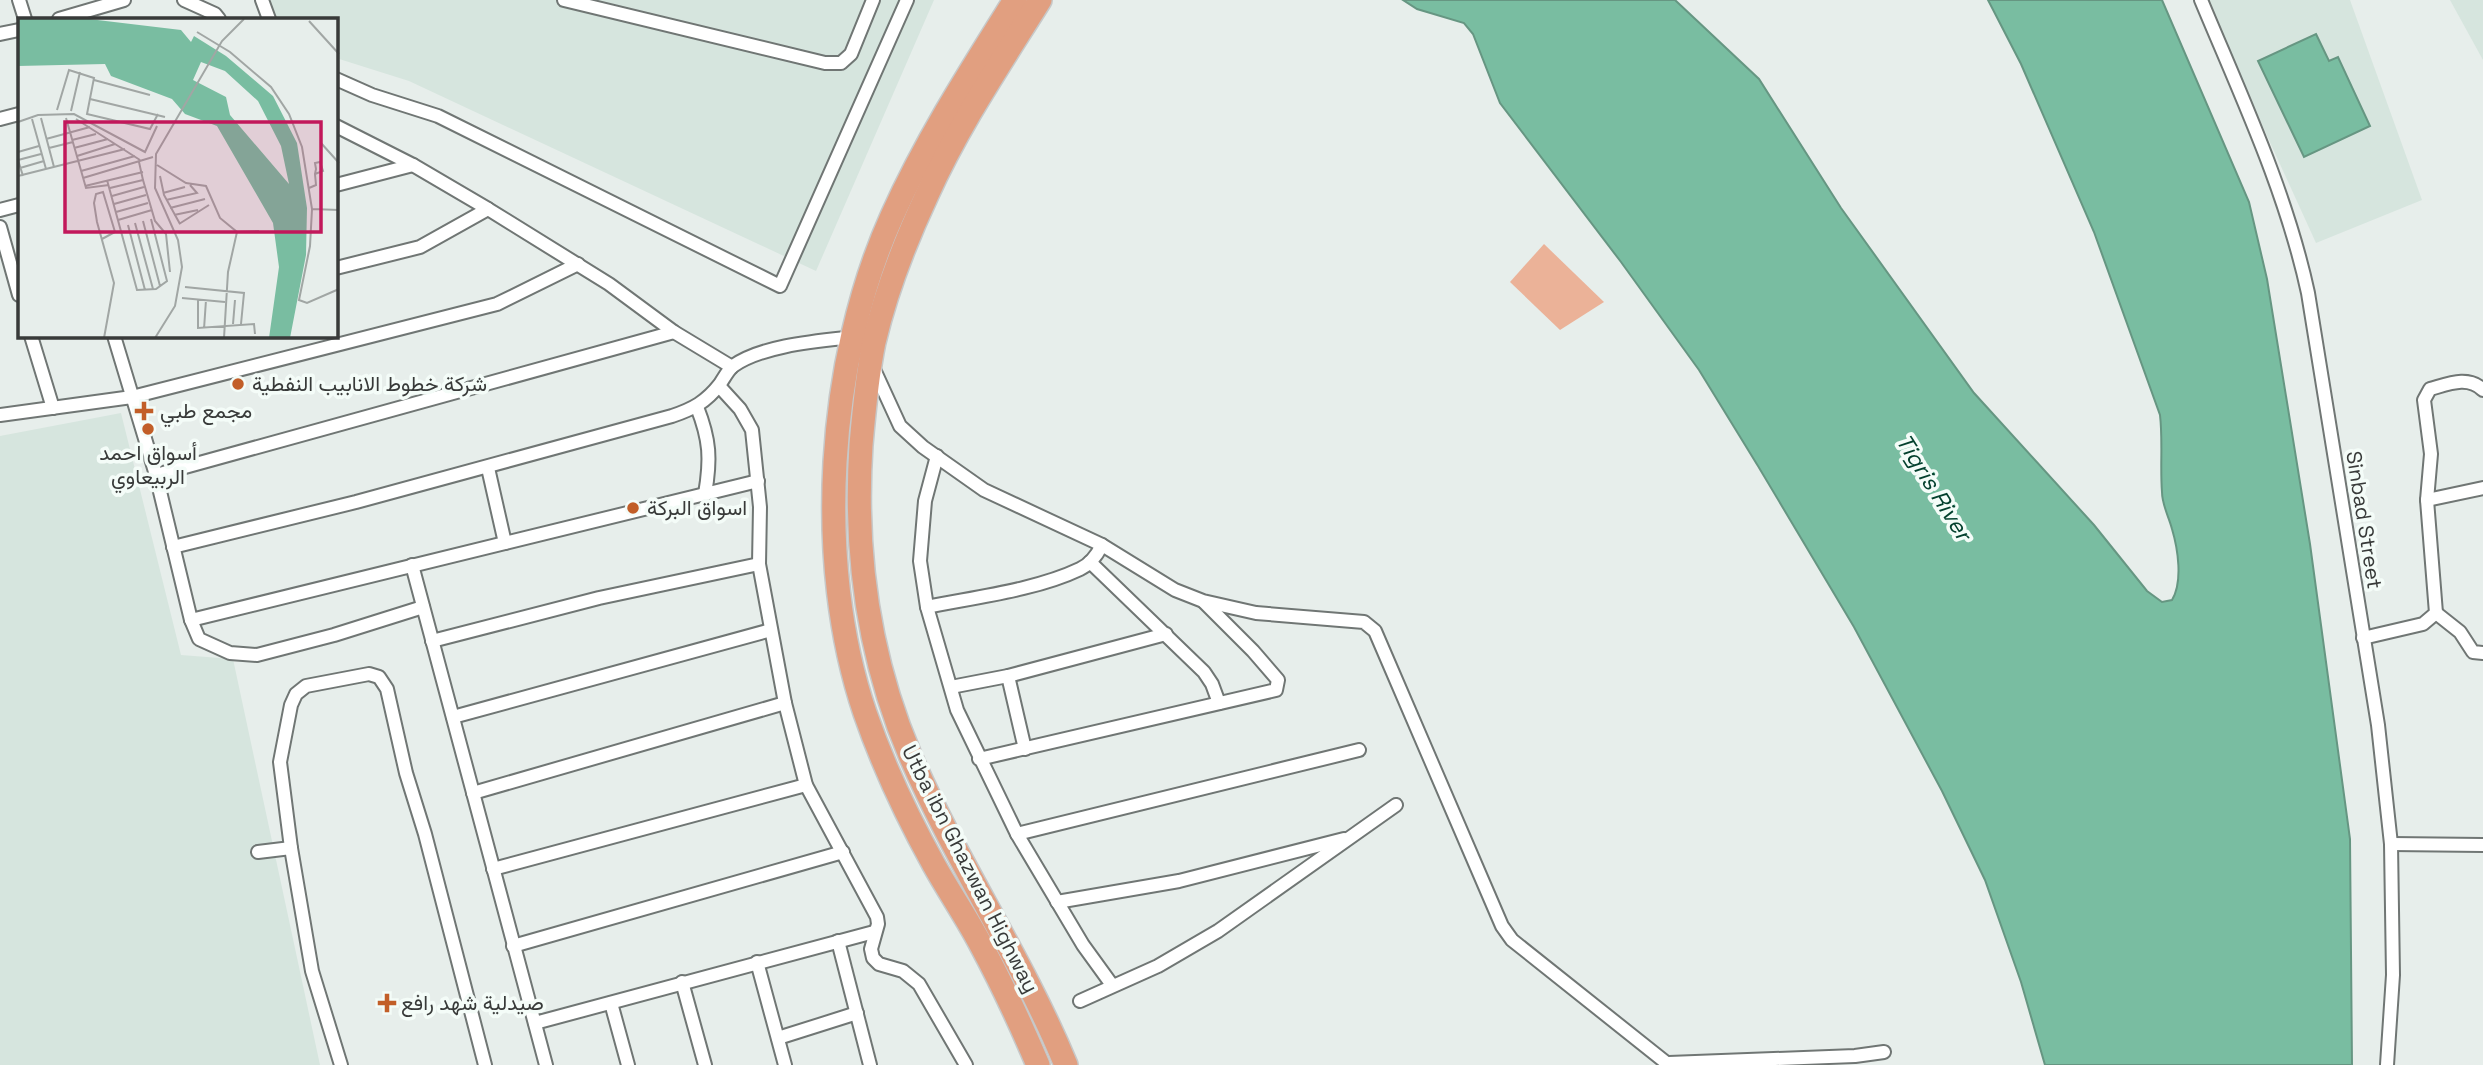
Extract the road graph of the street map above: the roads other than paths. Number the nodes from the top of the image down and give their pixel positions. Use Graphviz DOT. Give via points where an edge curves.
graph roads {
  1 [pos="19,0"];
  2 [pos="124,0"];
  3 [pos="184,0"];
  4 [pos="262,0"];
  5 [pos="564,0"];
  6 [pos="873,0"];
  7 [pos="907,0"];
  8 [pos="1015,0"];
  9 [pos="1040,0"];
  10 [pos="2202,0"];
  11 [pos="25,18"];
  12 [pos="62,18"];
  13 [pos="218,18"];
  14 [pos="269,18"];
  15 [pos="18,30"];
  16 [pos="0,34"];
  17 [pos="338,80"];
  18 [pos="18,114"];
  19 [pos="0,119"];
  20 [pos="338,127"];
  21 [pos="413,165"];
  22 [pos="338,184"];
  23 [pos="18,205"];
  24 [pos="488,209"];
  25 [pos="0,211"];
  26 [pos="0,228"];
  27 [pos="578,264"];
  28 [pos="338,268"];
  29 [pos="18,291"];
  30 [pos="871,311"];
  31 [pos="674,332"];
  32 [pos="854,337"];
  33 [pos="33,338"];
  34 [pos="115,338"];
  35 [pos="871,361"];
  36 [pos="732,367"];
  37 [pos="719,386"];
  38 [pos="2483,390"];
  39 [pos="132,397"];
  40 [pos="697,407"];
  41 [pos="53,408"];
  42 [pos="0,415"];
  43 [pos="937,456"];
  44 [pos="488,468"];
  45 [pos="156,475"];
  46 [pos="758,481"];
  47 [pos="2483,488"];
  48 [pos="705,494"];
  49 [pos="2427,500"];
  50 [pos="505,543"];
  51 [pos="1102,545"];
  52 [pos="173,547"];
  53 [pos="1090,562"];
  54 [pos="759,564"];
  55 [pos="412,565"];
  56 [pos="1203,601"];
  57 [pos="423,607"];
  58 [pos="927,607"];
  59 [pos="2436,613"];
  60 [pos="191,620"];
  61 [pos="771,629"];
  62 [pos="1166,634"];
  63 [pos="2363,638"];
  64 [pos="432,641"];
  65 [pos="2483,653"];
  66 [pos="1008,676"];
  67 [pos="951,687"];
  68 [pos="785,703"];
  69 [pos="1219,703"];
  70 [pos="453,717"];
  71 [pos="1025,749"];
  72 [pos="1359,750"];
  73 [pos="979,760"];
  74 [pos="806,785"];
  75 [pos="473,793"];
  76 [pos="1396,805"];
  77 [pos="1017,834"];
  78 [pos="1354,835"];
  79 [pos="2391,844"];
  80 [pos="2483,845"];
  81 [pos="291,848"];
  82 [pos="258,852"];
  83 [pos="843,852"];
  84 [pos="494,869"];
  85 [pos="1058,902"];
  86 [pos="874,932"];
  87 [pos="838,941"];
  88 [pos="513,946"];
  89 [pos="757,962"];
  90 [pos="682,982"];
  91 [pos="1112,985"];
  92 [pos="1080,1001"];
  93 [pos="611,1003"];
  94 [pos="857,1013"];
  95 [pos="535,1023"];
  96 [pos="778,1038"];
  97 [pos="1884,1052"];
  98 [pos="1669,1064"];
  99 [pos="341,1065"];
  100 [pos="485,1065"];
  101 [pos="546,1065"];
  102 [pos="628,1065"];
  103 [pos="705,1065"];
  104 [pos="785,1065"];
  105 [pos="870,1065"];
  106 [pos="966,1065"];
  107 [pos="1038,1065"];
  108 [pos="1066,1065"];
  109 [pos="2387,1065"];
  1 -- 11 [label="street"];
  2 -- 12 [label="street"];
  3 -- 13 [label="street"];
  4 -- 14 [label="street"];
  5 -- 6 [label="street" via="825,63 841,63 851,54"];
  7 -- 17 [label="street" via="780,286 438,116"];
  8 -- 30 [label="highway, Utba ibn Ghazwan Highway" via="907,184 878,250"];
  9 -- 30 [label="highway, Utba ibn Ghazwan Highway" via="943,162"];
  10 -- 63 [label="street, Sinbad Street" via="2298,245"];
  15 -- 16 [label="street"];
  18 -- 19 [label="street"];
  20 -- 21 [label="street"];
  21 -- 22 [label="street"];
  21 -- 24 [label="street"];
  23 -- 25 [label="street"];
  24 -- 27 [label="street"];
  24 -- 28 [label="street" via="420,247"];
  26 -- 29 [label="street"];
  27 -- 31 [label="street"];
  27 -- 39 [label="street" via="496,304"];
  30 -- 32 [label="highway, Utba ibn Ghazwan Highway"];
  30 -- 35 [label="highway, Utba ibn Ghazwan Highway"];
  31 -- 36 [label="street"];
  31 -- 45 [label="street"];
  32 -- 36 [label="street" via="788,345"];
  32 -- 107 [label="highway, Utba ibn Ghazwan Highway" via="837,438 834,533 840,601 857,685 914,824 981,944"];
  33 -- 41 [label="street"];
  34 -- 39 [label="street"];
  35 -- 43 [label="street" via="900,426"];
  35 -- 108 [label="highway, Utba ibn Ghazwan Highway" via="859,513 866,606 878,661 911,757"];
  36 -- 37 [label="street"];
  37 -- 40 [label="street"];
  37 -- 46 [label="street" via="752,430"];
  38 -- 49 [label="street" via="2476,383 2459,381 2430,389 2424,400 2431,454"];
  39 -- 41 [label="street"];
  39 -- 45 [label="street"];
  40 -- 44 [label="street"];
  40 -- 48 [label="street" via="710,453"];
  41 -- 42 [label="street"];
  43 -- 51 [label="street" via="984,490"];
  43 -- 58 [label="street" via="921,536"];
  44 -- 50 [label="street"];
  44 -- 52 [label="street"];
  45 -- 52 [label="street"];
  46 -- 48 [label="street"];
  46 -- 54 [label="street"];
  47 -- 49 [label="street"];
  48 -- 50 [label="street"];
  49 -- 59 [label="street"];
  50 -- 55 [label="street"];
  51 -- 53 [label="street"];
  51 -- 56 [label="street" via="1175,590"];
  52 -- 60 [label="street"];
  53 -- 58 [label="street" via="1028,586"];
  53 -- 62 [label="street"];
  54 -- 61 [label="street"];
  54 -- 64 [label="street" via="599,598"];
  55 -- 57 [label="street"];
  55 -- 60 [label="street"];
  56 -- 69 [label="street" via="1278,680 1276,690"];
  56 -- 98 [label="street" via="1256,613 1364,622 1375,631 1502,926 1512,940"];
  57 -- 60 [label="street" via="257,655 213,647 200,639"];
  57 -- 64 [label="street"];
  58 -- 67 [label="street"];
  59 -- 63 [label="street" via="2423,624"];
  59 -- 65 [label="street" via="2460,632 2473,652"];
  61 -- 68 [label="street"];
  61 -- 70 [label="street"];
  62 -- 66 [label="street"];
  62 -- 69 [label="street" via="1204,672"];
  63 -- 79 [label="street, Sinbad Street"];
  64 -- 70 [label="street"];
  66 -- 67 [label="street"];
  66 -- 71 [label="street"];
  67 -- 73 [label="street"];
  68 -- 74 [label="street"];
  68 -- 75 [label="street"];
  69 -- 71 [label="street"];
  70 -- 75 [label="street"];
  71 -- 73 [label="street"];
  72 -- 77 [label="street"];
  73 -- 77 [label="street"];
  74 -- 83 [label="street"];
  74 -- 84 [label="street"];
  75 -- 84 [label="street"];
  76 -- 78 [label="street"];
  77 -- 85 [label="street"];
  78 -- 85 [label="street" via="1179,881"];
  78 -- 91 [label="street" via="1217,931 1158,966"];
  79 -- 80 [label="street"];
  79 -- 109 [label="street, Sinbad Street" via="2393,975"];
  81 -- 82 [label="street"];
  81 -- 99 [label="street" via="312,971"];
  81 -- 100 [label="street" via="280,762 293,699 306,686 369,674 379,677 387,689"];
  83 -- 86 [label="street" via="877,918"];
  83 -- 88 [label="street"];
  84 -- 88 [label="street"];
  85 -- 91 [label="street"];
  86 -- 87 [label="street"];
  86 -- 106 [label="street" via="873,958 919,984"];
  87 -- 89 [label="street"];
  87 -- 94 [label="street"];
  88 -- 95 [label="street"];
  89 -- 90 [label="street"];
  89 -- 96 [label="street"];
  90 -- 93 [label="street"];
  90 -- 103 [label="street"];
  91 -- 92 [label="street"];
  93 -- 95 [label="street"];
  93 -- 102 [label="street"];
  94 -- 96 [label="street"];
  94 -- 105 [label="street"];
  95 -- 101 [label="street"];
  96 -- 104 [label="street"];
  97 -- 98 [label="street"];
}
